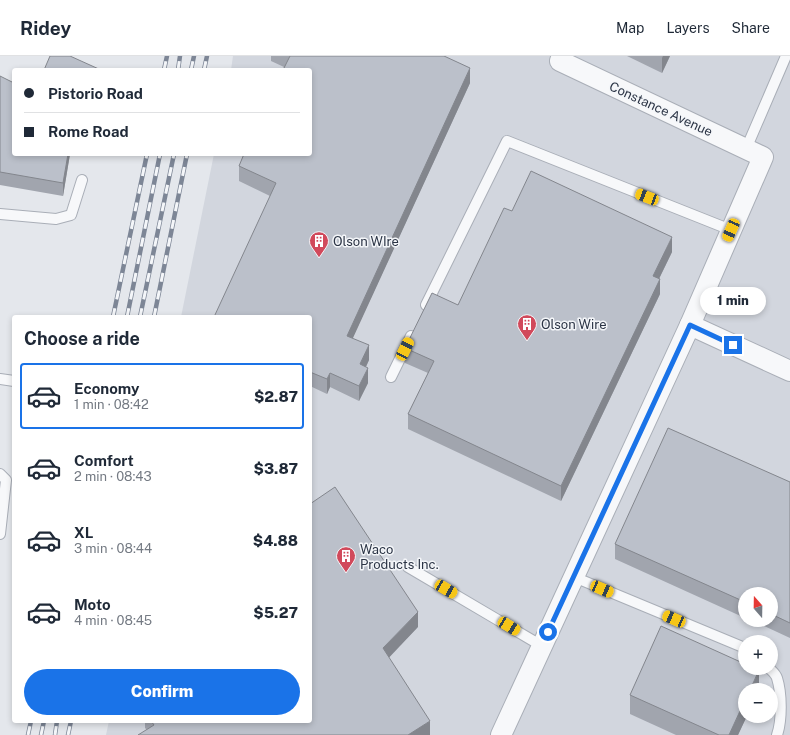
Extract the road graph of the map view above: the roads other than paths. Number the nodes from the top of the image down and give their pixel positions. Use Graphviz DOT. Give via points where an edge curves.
graph roads {
  1 [pos="786,56"];
  2 [pos="558,58"];
  3 [pos="754,153"];
  4 [pos="82,180"];
  5 [pos="0,214"];
  6 [pos="731,230"];
  7 [pos="423,313"];
  8 [pos="690,325"];
  9 [pos="416,327"];
  10 [pos="790,371"];
  11 [pos="391,377"];
  12 [pos="0,379"];
  13 [pos="12,381"];
  14 [pos="0,474"];
  15 [pos="0,534"];
  16 [pos="408,567"];
  17 [pos="574,577"];
  18 [pos="738,645"];
  19 [pos="542,646"];
  20 [pos="776,675"];
  21 [pos="501,735"];
  22 [pos="776,735"];
  1 -- 3 [label="lane"];
  2 -- 3 [label="street, Constance Avenue"];
  3 -- 6 [label="street"];
  4 -- 5 [label="lane" via="71,215 56,219"];
  6 -- 7 [label="lane" via="506,141"];
  6 -- 8 [label="street"];
  8 -- 10 [label="street"];
  8 -- 17 [label="street"];
  9 -- 11 [label="lane"];
  12 -- 13 [label="lane"];
  14 -- 15 [label="lane" via="6,480"];
  16 -- 19 [label="lane"];
  17 -- 18 [label="lane"];
  17 -- 19 [label="street"];
  19 -- 21 [label="street"];
  20 -- 22 [label="lane" via="780,700 780,726"];
}
